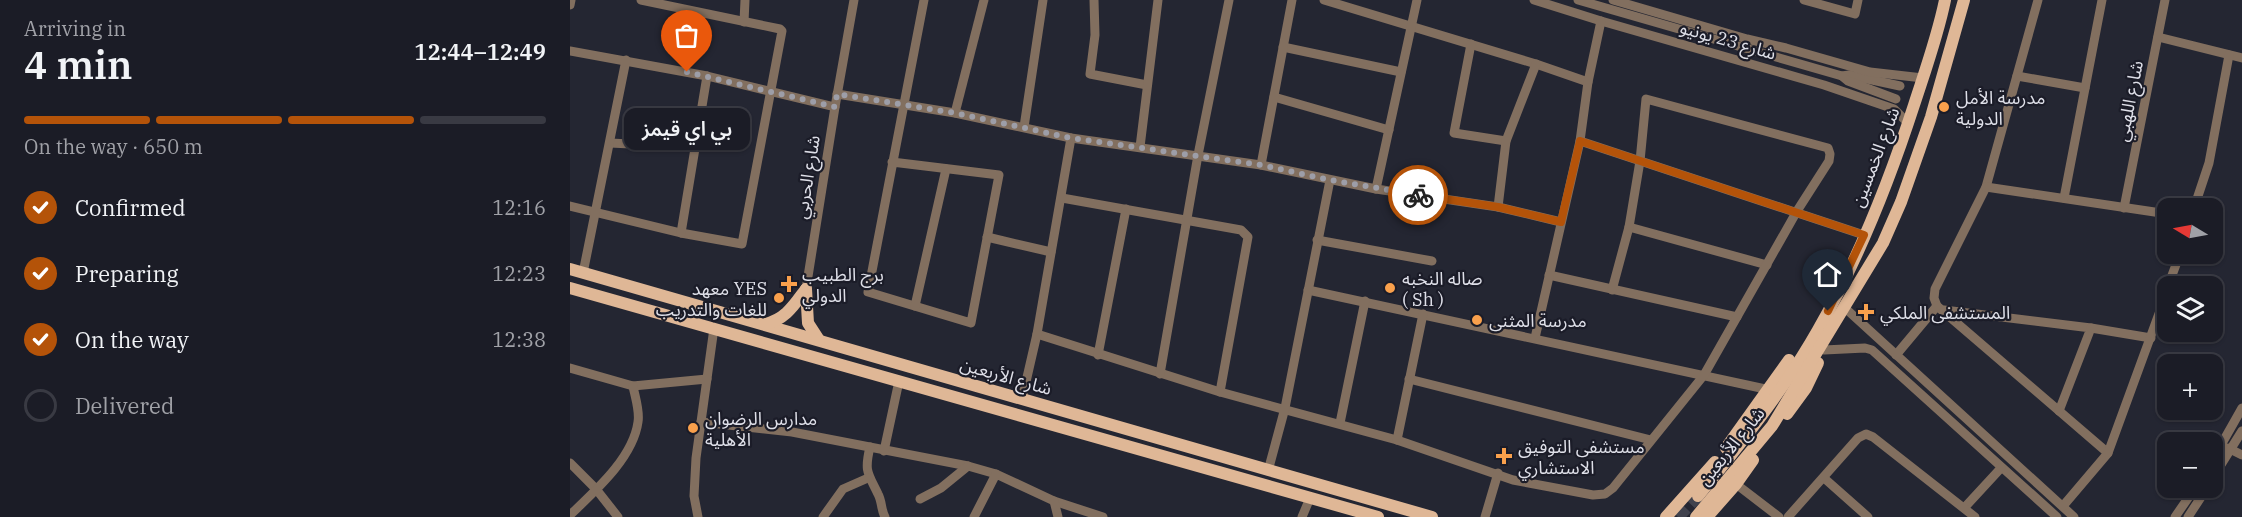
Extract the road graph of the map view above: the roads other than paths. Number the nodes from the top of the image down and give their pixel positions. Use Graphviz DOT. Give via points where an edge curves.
graph roads {
  1 [pos="571,0"];
  2 [pos="641,0"];
  3 [pos="745,0"];
  4 [pos="854,0"];
  5 [pos="924,0"];
  6 [pos="984,0"];
  7 [pos="1043,0"];
  8 [pos="1094,0"];
  9 [pos="1158,0"];
  10 [pos="1229,0"];
  11 [pos="1292,0"];
  12 [pos="1324,0"];
  13 [pos="1417,0"];
  14 [pos="1534,0"];
  15 [pos="1557,0"];
  16 [pos="1578,0"];
  17 [pos="1613,0"];
  18 [pos="1657,0"];
  19 [pos="1804,0"];
  20 [pos="1858,0"];
  21 [pos="1945,0"];
  22 [pos="1964,0"];
  23 [pos="2038,0"];
  24 [pos="2102,0"];
  25 [pos="2165,0"];
  26 [pos="570,5"];
  27 [pos="1654,12"];
  28 [pos="1576,13"];
  29 [pos="1601,21"];
  30 [pos="744,22"];
  31 [pos="1411,26"];
  32 [pos="2158,37"];
  33 [pos="1471,44"];
  34 [pos="1283,47"];
  35 [pos="570,51"];
  36 [pos="2229,55"];
  37 [pos="2242,58"];
  38 [pos="626,60"];
  39 [pos="1536,64"];
  40 [pos="1401,72"];
  41 [pos="707,76"];
  42 [pos="1842,76"];
  43 [pos="2017,76"];
  44 [pos="1923,78"];
  45 [pos="1901,81"];
  46 [pos="1587,82"];
  47 [pos="1147,85"];
  48 [pos="2085,88"];
  49 [pos="769,91"];
  50 [pos="837,94"];
  51 [pos="1274,97"];
  52 [pos="1896,99"];
  53 [pos="903,104"];
  54 [pos="835,107"];
  55 [pos="1894,109"];
  56 [pos="955,113"];
  57 [pos="1908,123"];
  58 [pos="1024,127"];
  59 [pos="1389,130"];
  60 [pos="1071,138"];
  61 [pos="1506,141"];
  62 [pos="1580,141"];
  63 [pos="610,143"];
  64 [pos="694,147"];
  65 [pos="1140,147"];
  66 [pos="1198,155"];
  67 [pos="892,162"];
  68 [pos="1640,162"];
  69 [pos="1261,165"];
  70 [pos="946,169"];
  71 [pos="1330,180"];
  72 [pos="1986,187"];
  73 [pos="1376,189"];
  74 [pos="1062,198"];
  75 [pos="2064,198"];
  76 [pos="2197,198"];
  77 [pos="570,206"];
  78 [pos="1498,207"];
  79 [pos="1126,208"];
  80 [pos="2124,208"];
  81 [pos="1797,211"];
  82 [pos="597,212"];
  83 [pos="2157,212"];
  84 [pos="1187,219"];
  85 [pos="1561,222"];
  86 [pos="1629,227"];
  87 [pos="681,233"];
  88 [pos="1864,235"];
  89 [pos="987,237"];
  90 [pos="1317,240"];
  91 [pos="1051,252"];
  92 [pos="1432,261"];
  93 [pos="1767,265"];
  94 [pos="570,269"];
  95 [pos="583,273"];
  96 [pos="1549,275"];
  97 [pos="574,289"];
  98 [pos="806,289"];
  99 [pos="1308,290"];
  100 [pos="1612,290"];
  101 [pos="1839,291"];
  102 [pos="1365,301"];
  103 [pos="915,306"];
  104 [pos="1941,308"];
  105 [pos="1843,310"];
  106 [pos="1423,314"];
  107 [pos="1737,317"];
  108 [pos="2157,320"];
  109 [pos="764,324"];
  110 [pos="714,328"];
  111 [pos="2091,328"];
  112 [pos="1037,334"];
  113 [pos="1535,338"];
  114 [pos="2151,338"];
  115 [pos="819,340"];
  116 [pos="1824,350"];
  117 [pos="1098,355"];
  118 [pos="1896,355"];
  119 [pos="570,368"];
  120 [pos="1160,374"];
  121 [pos="1704,375"];
  122 [pos="707,379"];
  123 [pos="1409,379"];
  124 [pos="899,381"];
  125 [pos="633,386"];
  126 [pos="1770,390"];
  127 [pos="1220,392"];
  128 [pos="1790,395"];
  129 [pos="1022,399"];
  130 [pos="1285,408"];
  131 [pos="2242,408"];
  132 [pos="2059,411"];
  133 [pos="701,422"];
  134 [pos="1340,423"];
  135 [pos="2242,431"];
  136 [pos="1397,440"];
  137 [pos="1651,440"];
  138 [pos="870,447"];
  139 [pos="2228,447"];
  140 [pos="884,451"];
  141 [pos="2223,451"];
  142 [pos="2108,453"];
  143 [pos="2242,455"];
  144 [pos="2223,457"];
  145 [pos="570,463"];
  146 [pos="968,466"];
  147 [pos="2001,468"];
  148 [pos="1268,471"];
  149 [pos="1498,473"];
  150 [pos="996,474"];
  151 [pos="868,478"];
  152 [pos="1824,478"];
  153 [pos="1736,484"];
  154 [pos="596,489"];
  155 [pos="1698,496"];
  156 [pos="1310,498"];
  157 [pos="2187,498"];
  158 [pos="2200,498"];
  159 [pos="920,500"];
  160 [pos="1054,501"];
  161 [pos="2063,506"];
  162 [pos="1965,507"];
  163 [pos="1356,514"];
  164 [pos="570,515"];
  165 [pos="883,516"];
  166 [pos="618,517"];
  167 [pos="698,517"];
  168 [pos="823,517"];
  169 [pos="974,517"];
  170 [pos="1058,517"];
  171 [pos="1103,517"];
  172 [pos="1302,517"];
  173 [pos="1378,517"];
  174 [pos="1432,517"];
  175 [pos="1485,517"];
  176 [pos="1666,517"];
  177 [pos="1691,517"];
  178 [pos="1696,517"];
  179 [pos="1707,517"];
  180 [pos="1779,517"];
  181 [pos="1788,517"];
  182 [pos="1868,517"];
  183 [pos="1975,517"];
  184 [pos="2057,517"];
  185 [pos="2074,517"];
  186 [pos="2175,517"];
  187 [pos="2188,517"];
  1 -- 26 [label="street"];
  2 -- 30 [label="street"];
  3 -- 30 [label="street"];
  4 -- 50 [label="street, شارع الحربي"];
  5 -- 53 [label="street"];
  6 -- 56 [label="street"];
  7 -- 58 [label="street"];
  8 -- 47 [label="street" via="1090,74"];
  9 -- 47 [label="street"];
  10 -- 66 [label="street"];
  11 -- 34 [label="street"];
  12 -- 31 [label="street"];
  13 -- 31 [label="street"];
  14 -- 28 [label="street, شارع 23 يونيو"];
  15 -- 28 [label="street"];
  16 -- 42 [label="street"];
  17 -- 27 [label="street, شارع 23 يونيو"];
  18 -- 27 [label="street"];
  19 -- 20 [label="street" via="1855,14"];
  21 -- 44 [label="main road, شارع الخمسين"];
  22 -- 105 [label="main road" via="1931,117 1901,202"];
  23 -- 43 [label="street"];
  24 -- 48 [label="street"];
  25 -- 32 [label="street, شارع اللهبي"];
  27 -- 45 [label="street, شارع 23 يونيو"];
  28 -- 29 [label="street, شارع 23 يونيو"];
  29 -- 46 [label="street"];
  29 -- 55 [label="street, شارع 23 يونيو"];
  30 -- 49 [label="street" via="782,31"];
  31 -- 33 [label="street"];
  31 -- 40 [label="street"];
  32 -- 36 [label="street"];
  32 -- 80 [label="street, شارع اللهبي"];
  33 -- 39 [label="street"];
  33 -- 61 [label="street" via="1454,133"];
  34 -- 40 [label="street"];
  34 -- 51 [label="street"];
  35 -- 38 [label="street"];
  36 -- 37 [label="street"];
  36 -- 76 [label="street" via="2209,163"];
  38 -- 41 [label="street"];
  38 -- 63 [label="street"];
  39 -- 46 [label="street"];
  39 -- 61 [label="street"];
  40 -- 59 [label="street"];
  41 -- 49 [label="street"];
  41 -- 64 [label="street"];
  42 -- 45 [label="street"];
  42 -- 52 [label="street"];
  43 -- 48 [label="street"];
  43 -- 72 [label="street"];
  44 -- 45 [label="street, شارع 23 يونيو"];
  44 -- 57 [label="main road, شارع الخمسين"];
  45 -- 52 [label="street"];
  46 -- 62 [label="street"];
  47 -- 65 [label="street"];
  48 -- 75 [label="street"];
  49 -- 54 [label="street"];
  49 -- 87 [label="street" via="742,244"];
  50 -- 53 [label="street"];
  50 -- 54 [label="street, شارع الحربي"];
  51 -- 59 [label="street"];
  51 -- 69 [label="street"];
  52 -- 55 [label="street"];
  53 -- 56 [label="street"];
  53 -- 67 [label="street"];
  54 -- 98 [label="street, شارع الحربي"];
  55 -- 57 [label="street, شارع 23 يونيو"];
  56 -- 58 [label="street"];
  57 -- 88 [label="main road, شارع الخمسين"];
  58 -- 60 [label="street"];
  59 -- 73 [label="street"];
  60 -- 65 [label="street"];
  60 -- 74 [label="street"];
  61 -- 78 [label="street"];
  62 -- 68 [label="street"];
  62 -- 85 [label="street"];
  63 -- 64 [label="street"];
  63 -- 82 [label="street"];
  64 -- 87 [label="street"];
  65 -- 66 [label="street"];
  66 -- 69 [label="street"];
  66 -- 84 [label="street"];
  67 -- 70 [label="street"];
  67 -- 103 [label="street" via="868,292"];
  68 -- 81 [label="street"];
  68 -- 81 [label="street" via="1646,99 1828,148 1829,160"];
  68 -- 86 [label="street"];
  69 -- 71 [label="street"];
  70 -- 89 [label="street" via="999,175"];
  70 -- 103 [label="street"];
  71 -- 73 [label="street"];
  71 -- 90 [label="street"];
  72 -- 75 [label="street"];
  72 -- 104 [label="street" via="1935,289 1934,298"];
  73 -- 78 [label="street"];
  74 -- 79 [label="street"];
  74 -- 91 [label="street"];
  75 -- 80 [label="street"];
  77 -- 82 [label="street"];
  78 -- 85 [label="street"];
  79 -- 84 [label="street"];
  79 -- 117 [label="street"];
  80 -- 83 [label="street"];
  81 -- 88 [label="street"];
  81 -- 93 [label="street"];
  82 -- 87 [label="street"];
  82 -- 95 [label="street"];
  84 -- 120 [label="street"];
  84 -- 127 [label="street" via="1241,230 1248,237"];
  85 -- 96 [label="street"];
  86 -- 93 [label="street"];
  86 -- 100 [label="street"];
  88 -- 101 [label="main road, شارع الخمسين"];
  89 -- 91 [label="street"];
  89 -- 103 [label="street" via="971,323"];
  90 -- 92 [label="street"];
  90 -- 99 [label="street"];
  91 -- 112 [label="street"];
  93 -- 107 [label="street"];
  94 -- 95 [label="main road, شارع الأربعين"];
  95 -- 97 [label="main road"];
  95 -- 109 [label="main road, شارع الأربعين"];
  96 -- 100 [label="street"];
  96 -- 113 [label="street"];
  97 -- 110 [label="main road, شارع الأربعين"];
  98 -- 109 [label="main road" via="787,314"];
  98 -- 115 [label="main road" via="808,323"];
  99 -- 102 [label="street"];
  99 -- 130 [label="street"];
  100 -- 107 [label="street"];
  101 -- 126 [label="main road"];
  101 -- 155 [label="main road, شارع الخمسين" via="1778,392"];
  102 -- 106 [label="street"];
  102 -- 134 [label="street"];
  104 -- 111 [label="street"];
  104 -- 118 [label="street"];
  104 -- 132 [label="street"];
  105 -- 116 [label="main road"];
  105 -- 118 [label="street"];
  105 -- 128 [label="main road"];
  106 -- 113 [label="street"];
  106 -- 123 [label="street"];
  107 -- 121 [label="street"];
  108 -- 114 [label="street"];
  109 -- 115 [label="main road, شارع الأربعين"];
  110 -- 122 [label="street"];
  110 -- 124 [label="main road, شارع الأربعين"];
  111 -- 114 [label="street"];
  111 -- 132 [label="street"];
  112 -- 117 [label="street"];
  112 -- 129 [label="street"];
  113 -- 121 [label="street"];
  114 -- 142 [label="street"];
  115 -- 129 [label="main road, شارع الأربعين"];
  116 -- 147 [label="street" via="1872,350"];
  116 -- 153 [label="main road" via="1806,388"];
  117 -- 120 [label="street"];
  118 -- 161 [label="street"];
  119 -- 125 [label="street"];
  120 -- 127 [label="street"];
  121 -- 126 [label="street"];
  121 -- 137 [label="street"];
  122 -- 125 [label="street"];
  122 -- 133 [label="street"];
  123 -- 136 [label="street"];
  123 -- 137 [label="street"];
  124 -- 140 [label="street"];
  124 -- 156 [label="main road, شارع الأربعين"];
  125 -- 154 [label="street" via="639,420 635,438"];
  126 -- 176 [label="main road" via="1693,489"];
  127 -- 130 [label="street"];
  128 -- 177 [label="main road"];
  128 -- 178 [label="main road, شارع الأربعين" via="1772,426"];
  129 -- 148 [label="main road, شارع الأربعين"];
  130 -- 134 [label="street"];
  130 -- 148 [label="street"];
  131 -- 139 [label="street"];
  132 -- 142 [label="street"];
  133 -- 138 [label="street" via="792,432"];
  133 -- 167 [label="street" via="694,496"];
  134 -- 136 [label="street"];
  135 -- 139 [label="street"];
  136 -- 149 [label="street"];
  137 -- 149 [label="street" via="1605,494 1513,480"];
  138 -- 140 [label="street"];
  138 -- 151 [label="street" via="866,461"];
  139 -- 141 [label="street"];
  139 -- 143 [label="street"];
  139 -- 144 [label="street"];
  140 -- 146 [label="street"];
  142 -- 161 [label="street"];
  145 -- 154 [label="street"];
  146 -- 150 [label="street"];
  146 -- 159 [label="street"];
  147 -- 162 [label="street"];
  147 -- 184 [label="street"];
  148 -- 174 [label="main road, شارع الأربعين"];
  149 -- 175 [label="street"];
  150 -- 160 [label="street"];
  150 -- 169 [label="street"];
  151 -- 165 [label="street" via="879,495"];
  151 -- 168 [label="street" via="843,489"];
  152 -- 162 [label="street" via="1858,438 1866,434"];
  152 -- 181 [label="street"];
  152 -- 182 [label="street"];
  153 -- 179 [label="main road"];
  153 -- 180 [label="street"];
  154 -- 164 [label="street"];
  154 -- 166 [label="street"];
  156 -- 163 [label="main road, شارع الأربعين"];
  156 -- 172 [label="street"];
  157 -- 186 [label="street"];
  158 -- 187 [label="street"];
  160 -- 170 [label="street"];
  160 -- 171 [label="street"];
  161 -- 185 [label="street"];
  162 -- 183 [label="street"];
  163 -- 173 [label="main road"];
}
